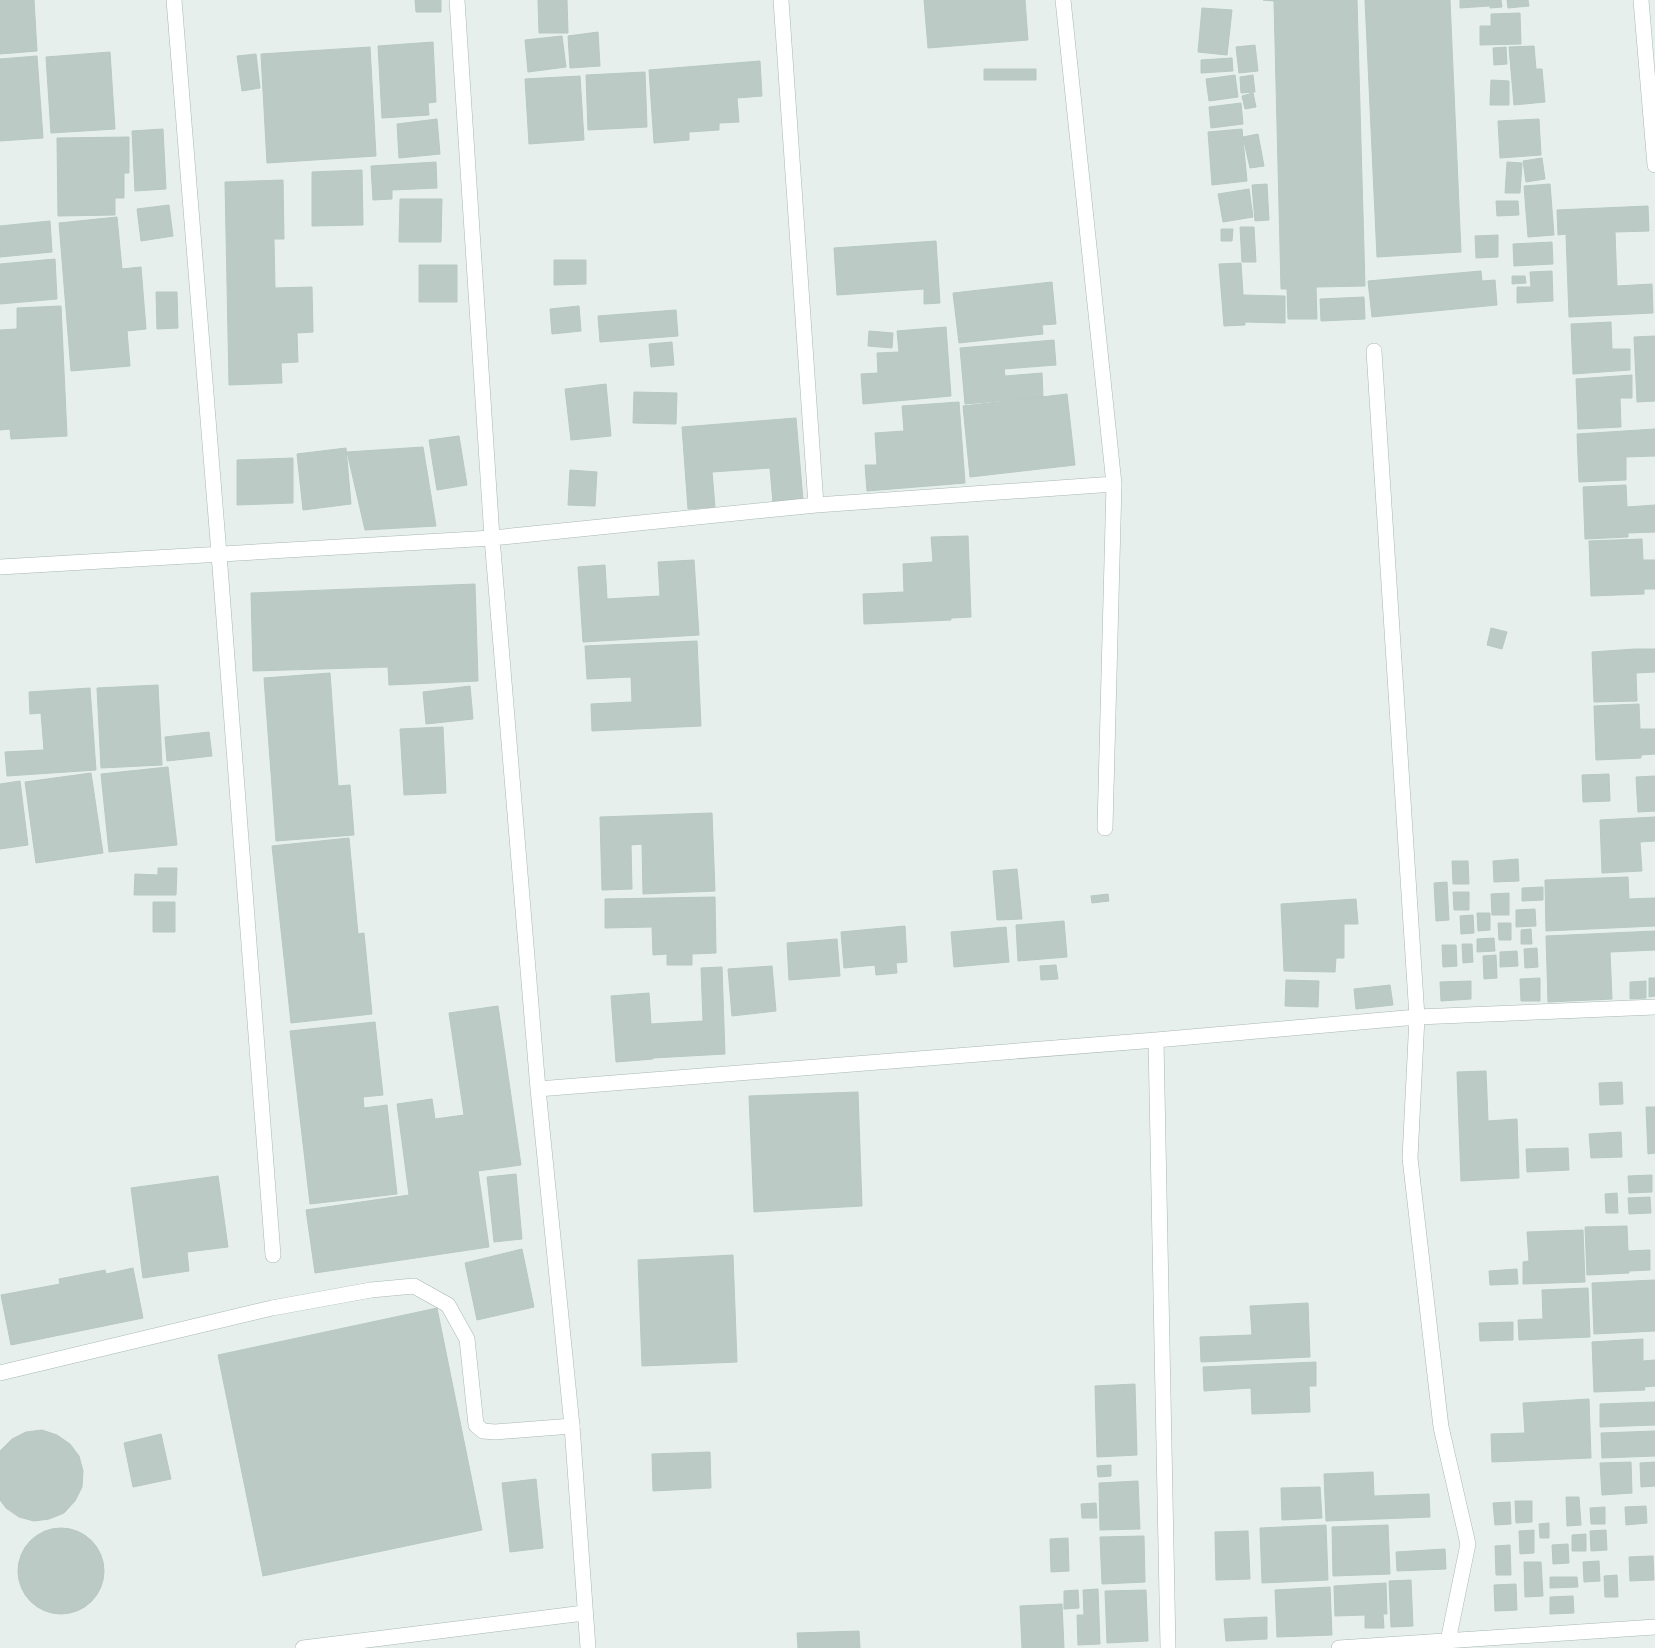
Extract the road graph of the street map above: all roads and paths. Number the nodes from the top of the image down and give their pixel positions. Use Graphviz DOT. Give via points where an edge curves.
graph roads {
  1 [pos="174,0"];
  2 [pos="457,0"];
  3 [pos="781,0"];
  4 [pos="1063,0"];
  5 [pos="1642,0"];
  6 [pos="1655,166"];
  7 [pos="1374,351"];
  8 [pos="1114,484"];
  9 [pos="816,505"];
  10 [pos="492,538"];
  11 [pos="219,554"];
  12 [pos="0,566"];
  13 [pos="1105,828"];
  14 [pos="1655,1006"];
  15 [pos="1418,1018"];
  16 [pos="1156,1040"];
  17 [pos="538,1089"];
  18 [pos="273,1255"];
  19 [pos="0,1373"];
  20 [pos="572,1426"];
  21 [pos="584,1613"];
  22 [pos="1655,1627"];
  23 [pos="1448,1645"];
  24 [pos="309,1648"];
  25 [pos="588,1648"];
  26 [pos="1168,1648"];
  27 [pos="1338,1648"];
  1 -- 11 [label="street"];
  2 -- 10 [label="street"];
  3 -- 9 [label="street"];
  4 -- 8 [label="street"];
  5 -- 6 [label="street"];
  7 -- 15 [label="street"];
  8 -- 9 [label="street"];
  8 -- 13 [label="street"];
  9 -- 10 [label="street"];
  10 -- 11 [label="street"];
  10 -- 17 [label="street"];
  11 -- 12 [label="street"];
  11 -- 18 [label="street"];
  14 -- 15 [label="street"];
  15 -- 16 [label="street"];
  15 -- 23 [label="street" via="1410,1158 1441,1427 1468,1544"];
  16 -- 17 [label="street"];
  16 -- 26 [label="street"];
  17 -- 20 [label="street"];
  19 -- 20 [label="street" via="272,1308 371,1290 414,1286 448,1305 467,1339 476,1425 483,1432"];
  20 -- 21 [label="street"];
  21 -- 24 [label="street"];
  21 -- 25 [label="street"];
  22 -- 23 [label="street"];
  23 -- 27 [label="street"];
}
